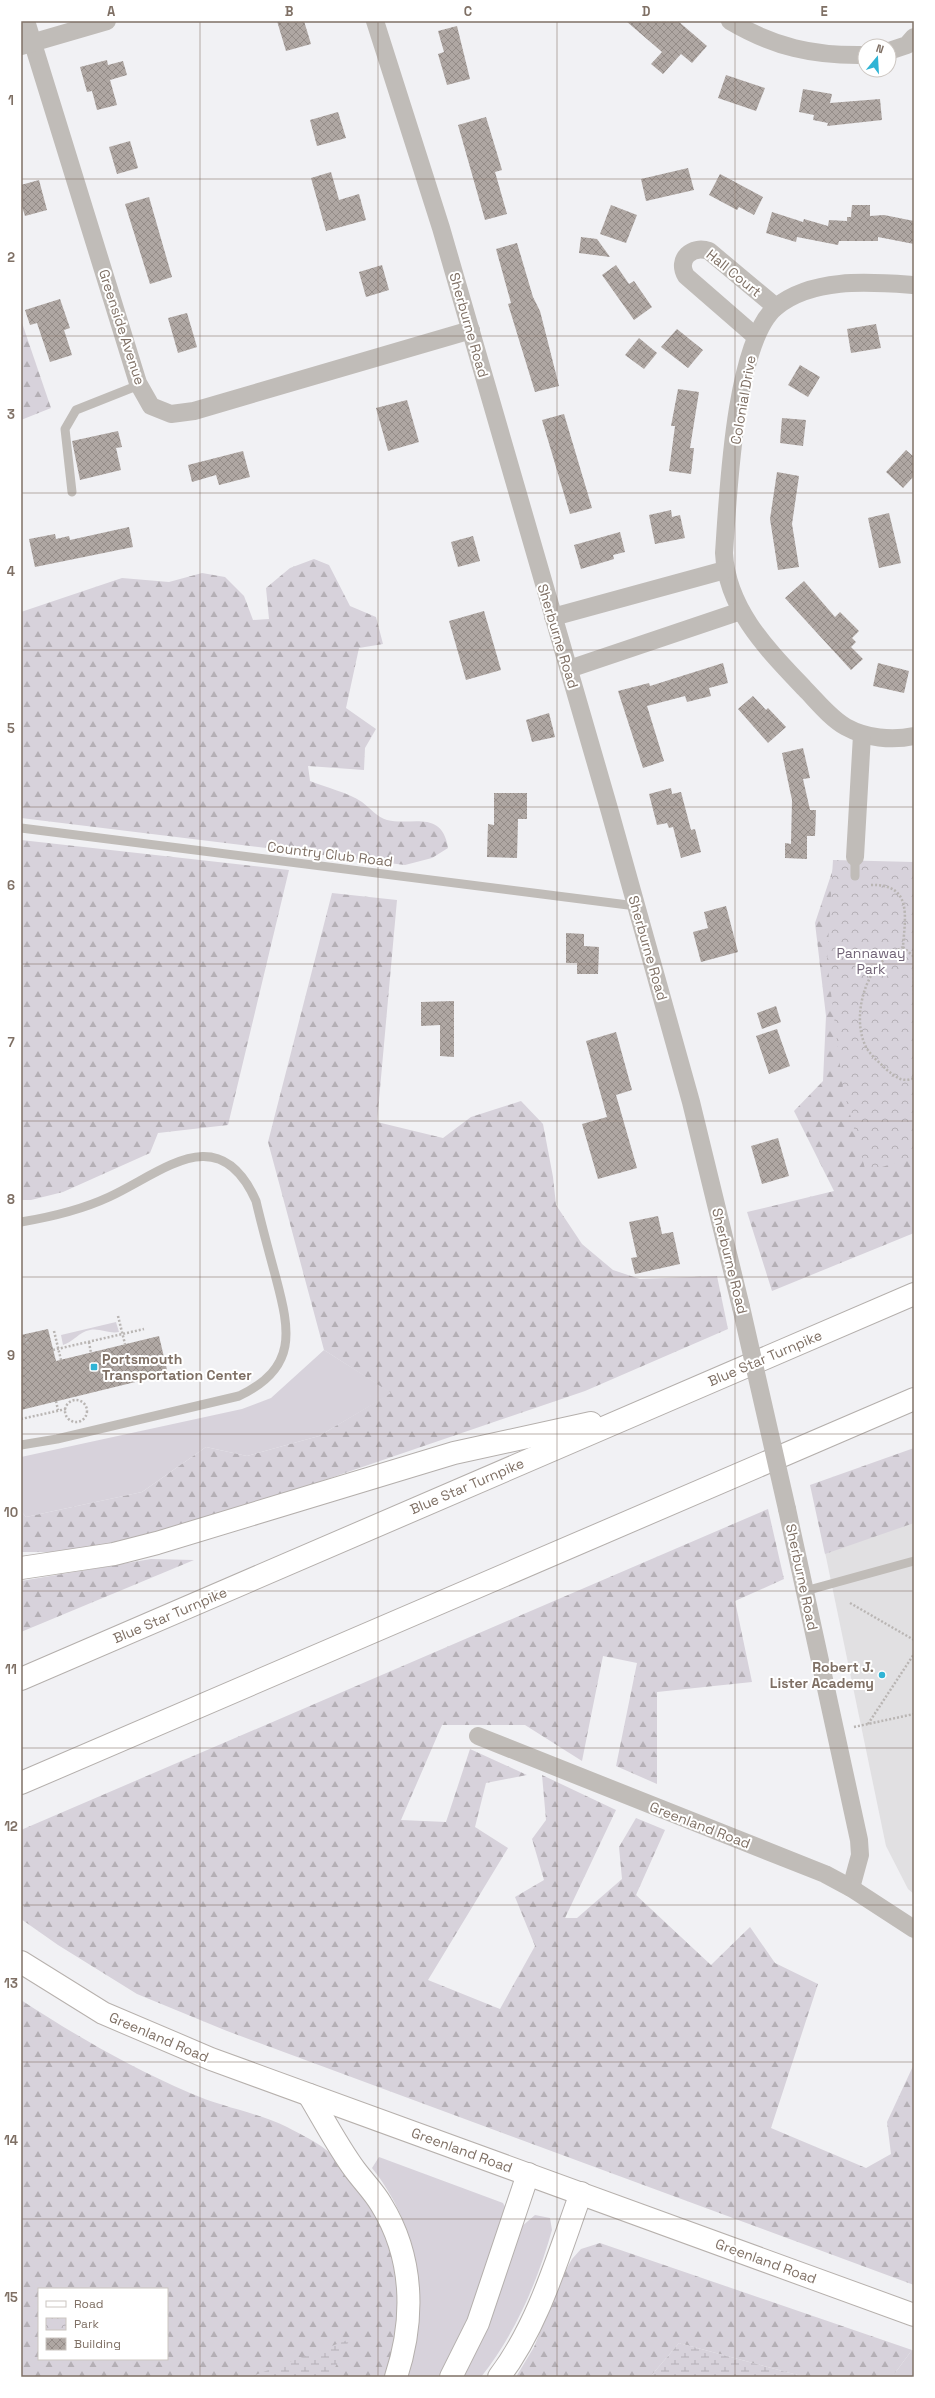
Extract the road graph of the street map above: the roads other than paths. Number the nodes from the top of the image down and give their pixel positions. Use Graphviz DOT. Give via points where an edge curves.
graph roads {
  1 [pos="26,21"];
  2 [pos="106,21"];
  3 [pos="375,21"];
  4 [pos="730,21"];
  5 [pos="914,38"];
  6 [pos="27,44"];
  7 [pos="897,48"];
  8 [pos="857,54"];
  9 [pos="914,285"];
  10 [pos="776,307"];
  11 [pos="470,330"];
  12 [pos="755,336"];
  13 [pos="139,385"];
  14 [pos="72,492"];
  15 [pos="725,570"];
  16 [pos="741,612"];
  17 [pos="552,617"];
  18 [pos="569,669"];
  19 [pos="862,735"];
  20 [pos="914,736"];
  21 [pos="21,828"];
  22 [pos="855,857"];
  23 [pos="855,876"];
  24 [pos="636,906"];
  25 [pos="21,1222"];
  26 [pos="914,1294"];
  27 [pos="914,1399"];
  28 [pos="635,1414"];
  29 [pos="21,1445"];
  30 [pos="914,1561"];
  31 [pos="21,1568"];
  32 [pos="805,1591"];
  33 [pos="21,1679"];
  34 [pos="478,1736"];
  35 [pos="21,1783"];
  36 [pos="851,1888"];
  37 [pos="914,1929"];
  38 [pos="21,1962"];
  39 [pos="309,2095"];
  40 [pos="528,2174"];
  41 [pos="580,2193"];
  42 [pos="914,2316"];
  43 [pos="396,2377"];
  44 [pos="451,2377"];
  45 [pos="499,2377"];
  1 -- 6 [label="street, Greenside Avenue"];
  2 -- 6 [label="street"];
  3 -- 11 [label="street, Sherburne Road" via="441,228"];
  4 -- 8 [label="street" via="756,37 780,46 805,51"];
  5 -- 7 [label="street" via="907,45"];
  6 -- 13 [label="street, Greenside Avenue"];
  9 -- 10 [label="street, Colonial Drive" via="842,284 795,296"];
  10 -- 12 [label="street, Colonial Drive"];
  10 -- 12 [label="street, Hall Court" via="710,250 697,249 686,255 682,266 686,276"];
  11 -- 13 [label="street, Greenside Avenue" via="194,411 171,414 151,406"];
  11 -- 17 [label="street, Sherburne Road"];
  12 -- 15 [label="street, Colonial Drive" via="738,408 727,507"];
  13 -- 14 [label="lane" via="76,410 65,429"];
  15 -- 16 [label="street, Colonial Drive" via="731,592"];
  15 -- 17 [label="street"];
  16 -- 18 [label="street"];
  16 -- 19 [label="street, Colonial Drive" via="778,660 831,716"];
  17 -- 18 [label="street, Sherburne Road"];
  18 -- 24 [label="street, Sherburne Road"];
  19 -- 20 [label="street, Colonial Drive" via="886,738"];
  19 -- 22 [label="street"];
  21 -- 24 [label="lane, Country Club Road"];
  22 -- 23 [label="lane"];
  24 -- 32 [label="street, Sherburne Road, bridge" via="691,1102 741,1307"];
  25 -- 29 [label="lane" via="95,1203 170,1164 193,1157 215,1157 234,1168 248,1182 256,1201 287,1328 284,1350 275,1370 259,1386 239,1396"];
  26 -- 28 [label="main road, Blue Star Turnpike"];
  27 -- 35 [label="main road"];
  28 -- 31 [label="main road" via="454,1453 157,1544 114,1554"];
  28 -- 33 [label="main road, Blue Star Turnpike"];
  30 -- 32 [label="lane"];
  32 -- 36 [label="street, Sherburne Road" via="859,1840 860,1855"];
  34 -- 36 [label="street, Greenland Road" via="812,1869"];
  36 -- 37 [label="street, Greenland Road"];
  38 -- 39 [label="main road, Greenland Road" via="103,2013 211,2059"];
  39 -- 40 [label="main road, Greenland Road"];
  39 -- 43 [label="main road" via="355,2170 382,2205 400,2245 407,2274 410,2310 408,2333"];
  40 -- 41 [label="main road, Greenland Road"];
  40 -- 44 [label="main road" via="478,2323"];
  41 -- 42 [label="main road, Greenland Road"];
  41 -- 45 [label="main road" via="538,2309"];
}
